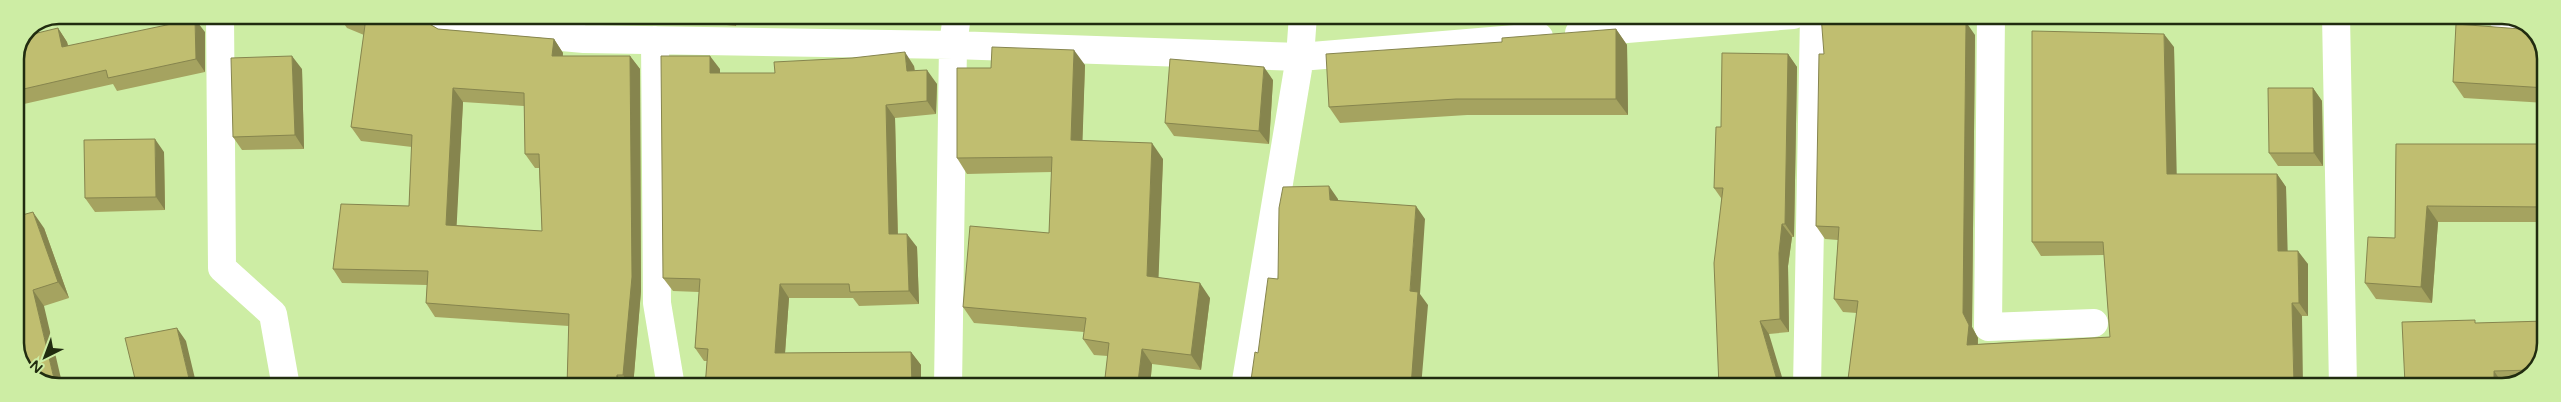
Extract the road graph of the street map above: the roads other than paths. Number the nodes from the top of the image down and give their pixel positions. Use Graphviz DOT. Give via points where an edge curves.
graph roads {
  1 [pos="220,24"];
  2 [pos="444,24"];
  3 [pos="956,24"];
  4 [pos="1302,24"];
  5 [pos="1685,24"];
  6 [pos="1814,24"];
  7 [pos="1991,24"];
  8 [pos="2336,24"];
  9 [pos="655,40"];
  10 [pos="953,45"];
  11 [pos="1300,56"];
  12 [pos="2094,324"];
  13 [pos="284,378"];
  14 [pos="670,378"];
  15 [pos="948,378"];
  16 [pos="1246,378"];
  17 [pos="1806,378"];
  18 [pos="2343,378"];
  1 -- 13 [label="street" via="222,268 273,314"];
  2 -- 9 [label="street" via="584,39"];
  3 -- 10 [label="street"];
  4 -- 11 [label="street"];
  5 -- 11 [label="street"];
  6 -- 17 [label="street"];
  7 -- 12 [label="street" via="1988,326"];
  8 -- 18 [label="street"];
  9 -- 10 [label="street"];
  9 -- 14 [label="street" via="658,303"];
  10 -- 11 [label="street"];
  10 -- 15 [label="street"];
  11 -- 16 [label="street"];
}
